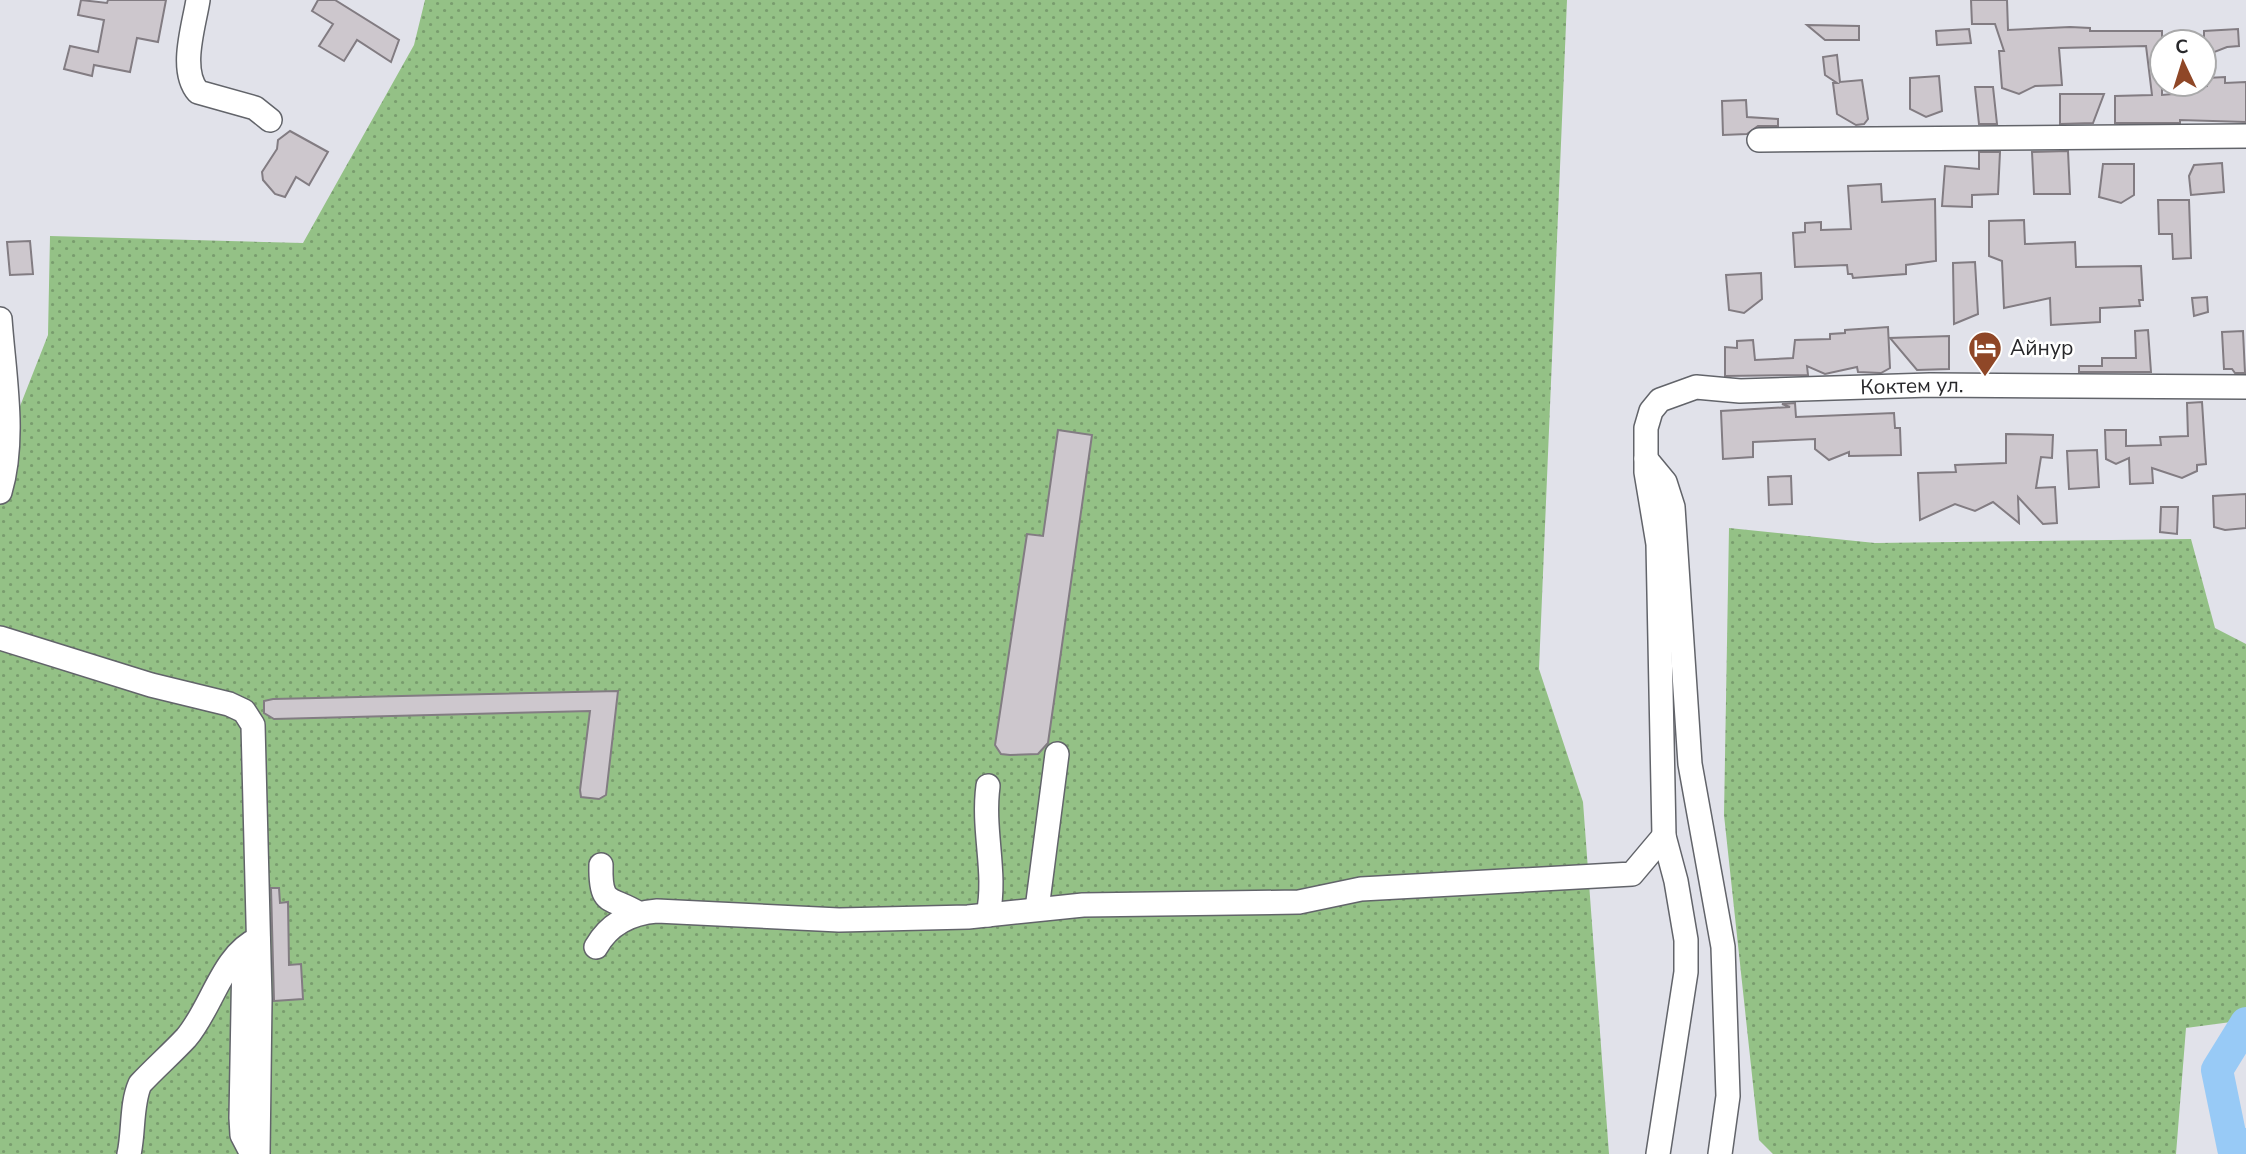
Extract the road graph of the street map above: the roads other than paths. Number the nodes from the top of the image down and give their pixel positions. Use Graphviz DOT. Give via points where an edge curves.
graph roads {
  1 [pos="198,0"];
  2 [pos="270,120"];
  3 [pos="2246,136"];
  4 [pos="1759,140"];
  5 [pos="0,320"];
  6 [pos="2246,387"];
  7 [pos="1646,459"];
  8 [pos="4,468"];
  9 [pos="0,492"];
  10 [pos="0,638"];
  11 [pos="1057,754"];
  12 [pos="988,786"];
  13 [pos="1664,836"];
  14 [pos="601,865"];
  15 [pos="1037,909"];
  16 [pos="638,912"];
  17 [pos="988,915"];
  18 [pos="251,942"];
  19 [pos="596,947"];
  20 [pos="129,1154"];
  21 [pos="252,1154"];
  22 [pos="258,1154"];
  23 [pos="1658,1154"];
  24 [pos="1720,1154"];
  1 -- 2 [label="street" via="189,53 192,86 198,92 255,108"];
  3 -- 4 [label="street"];
  5 -- 8 [label="street"];
  6 -- 7 [label="street, Коктем ул." via="1930,385 1681,390 1656,405 1646,428"];
  7 -- 13 [label="street, Коктем ул." via="1658,544"];
  7 -- 24 [label="street" via="1665,482 1673,507 1690,764 1723,947 1728,1096"];
  8 -- 9 [label="street"];
  10 -- 18 [label="street" via="244,711 253,725"];
  11 -- 15 [label="street"];
  12 -- 17 [label="street" via="985,833 993,892"];
  13 -- 15 [label="street" via="1632,874 1361,889 1299,902"];
  13 -- 23 [label="street, Коктем ул." via="1686,940 1686,972"];
  14 -- 16 [label="street" via="603,892 611,902"];
  15 -- 17 [label="street"];
  16 -- 17 [label="street" via="839,920"];
  16 -- 19 [label="street" via="604,934"];
  18 -- 20 [label="street" via="231,959 207,1010 141,1084"];
  18 -- 21 [label="street" via="241,1118 242,1135"];
  18 -- 22 [label="street"];
}
